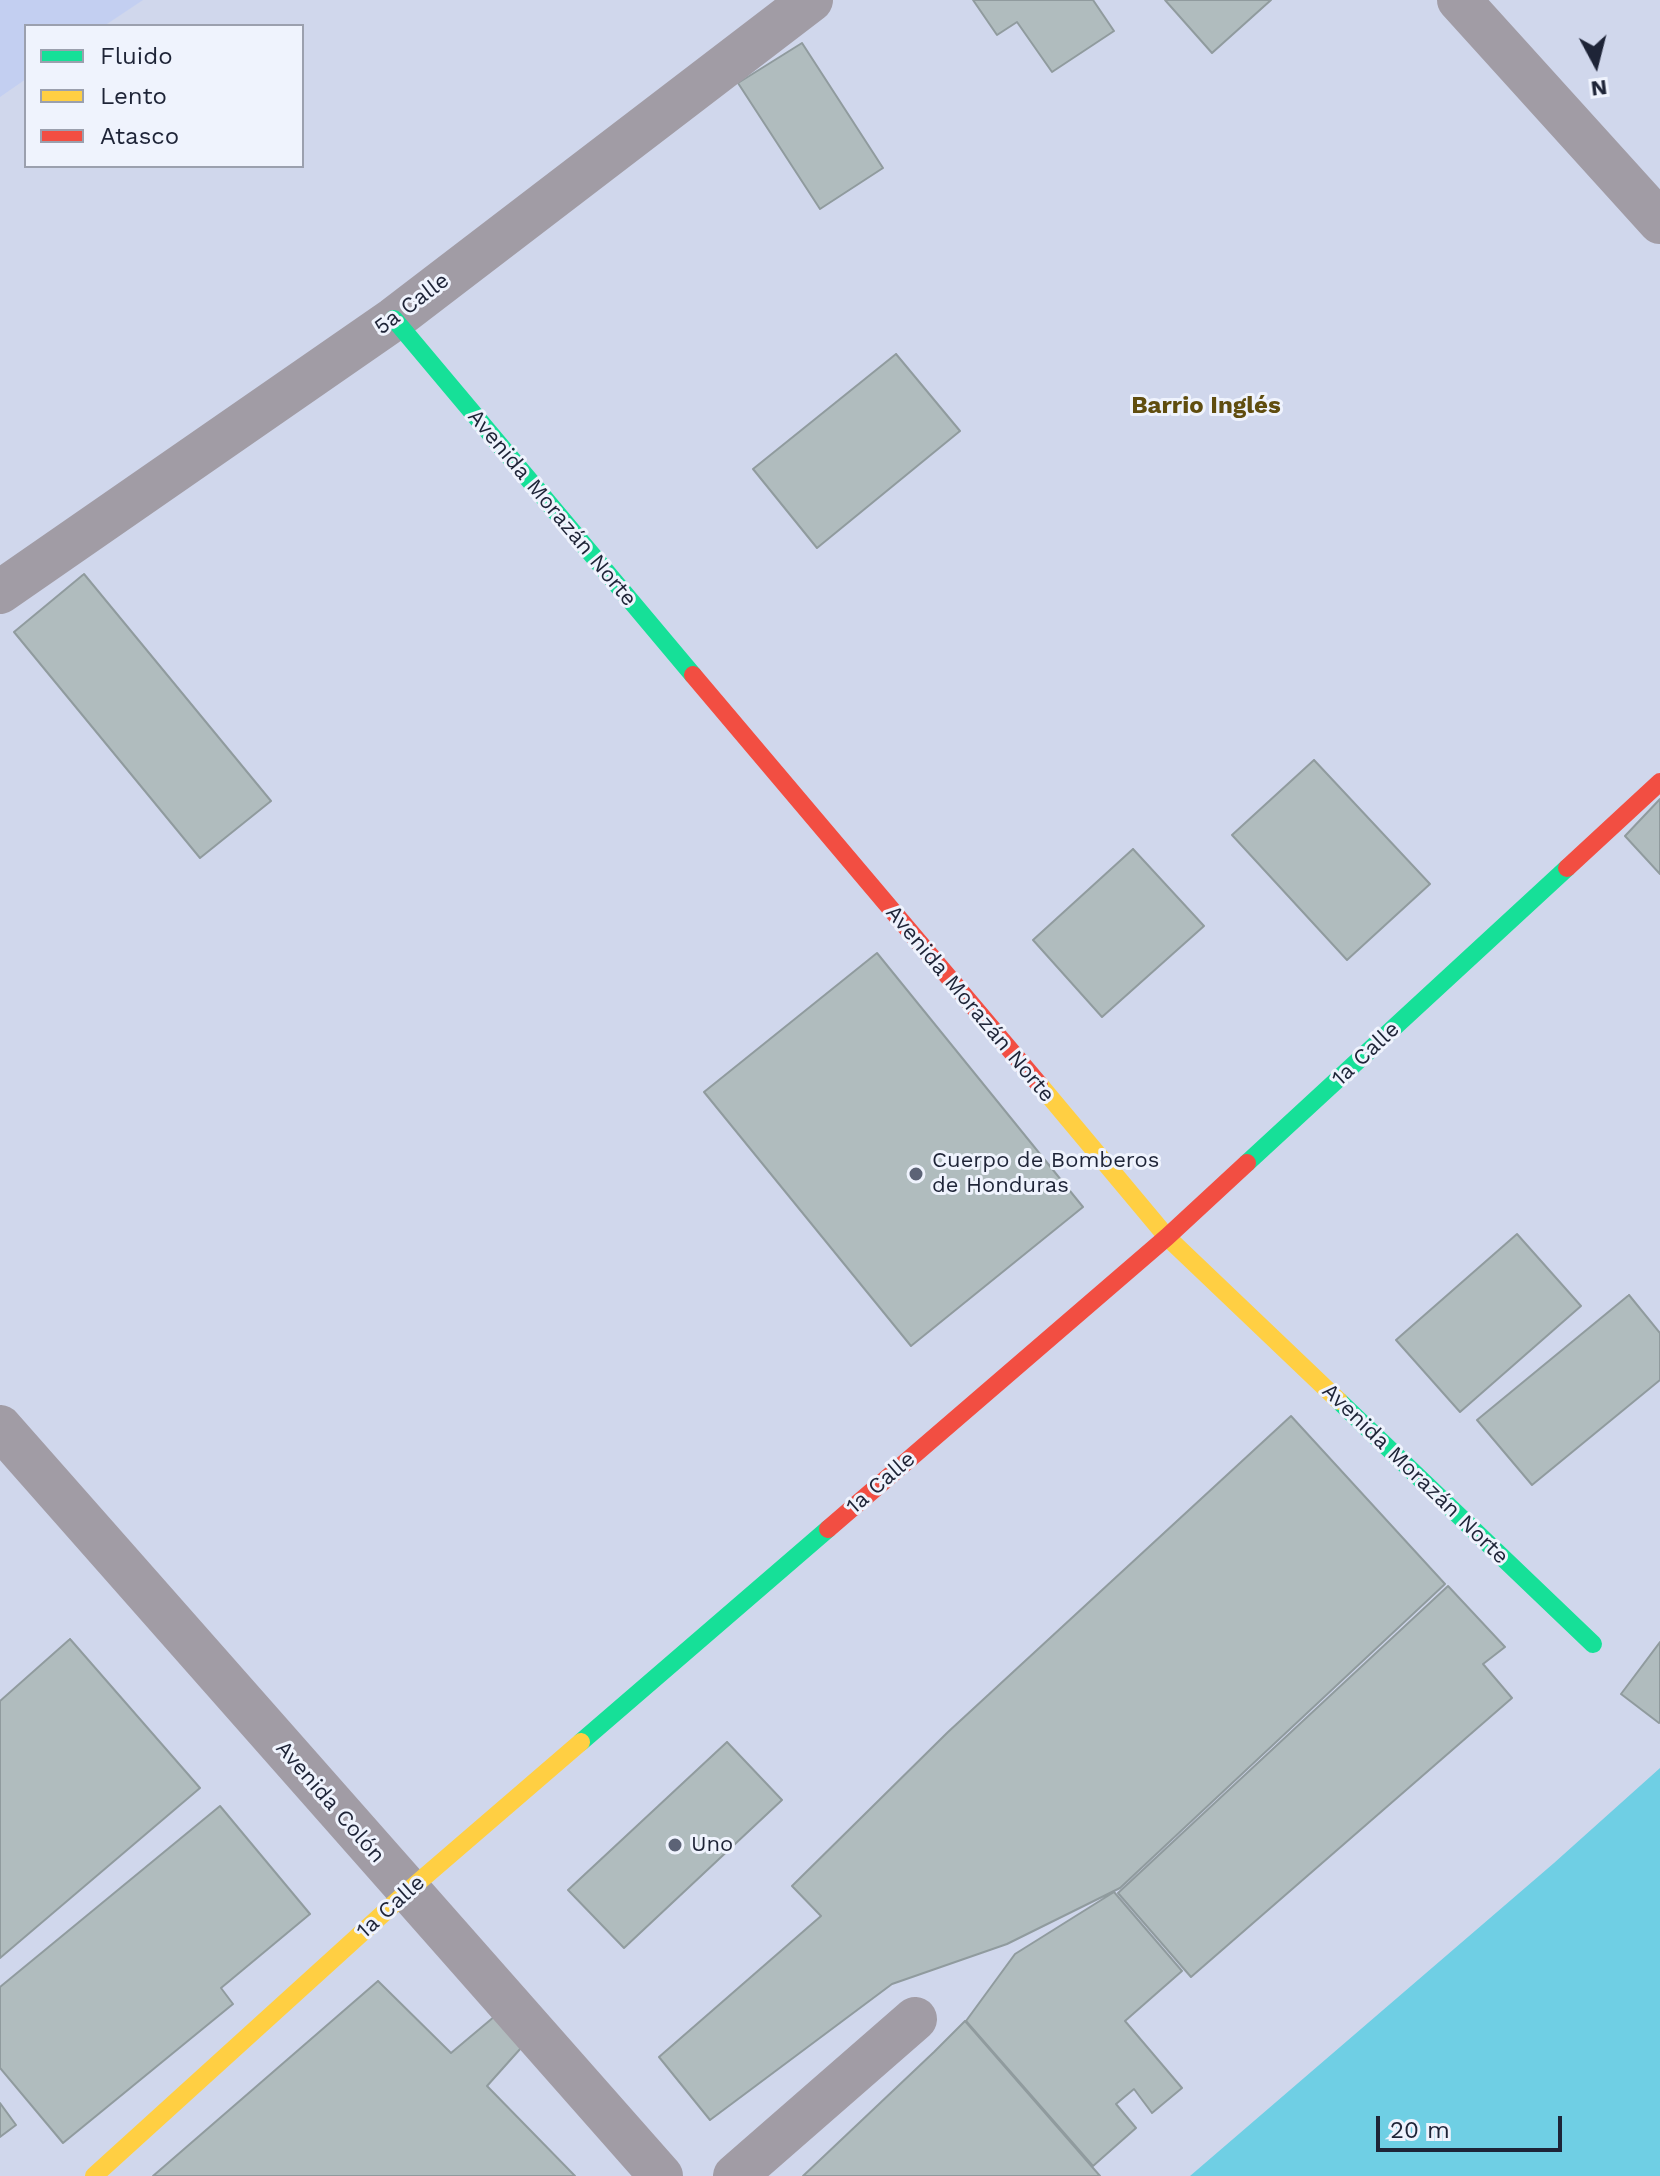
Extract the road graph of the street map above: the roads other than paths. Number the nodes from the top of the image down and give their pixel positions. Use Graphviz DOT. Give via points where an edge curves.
graph roads {
  1 [pos="811,0"];
  2 [pos="1459,0"];
  3 [pos="1660,222"];
  4 [pos="394,319"];
  5 [pos="0,592"];
  6 [pos="1660,782"];
  7 [pos="1167,1237"];
  8 [pos="0,1427"];
  9 [pos="1593,1644"];
  10 [pos="408,1891"];
  11 [pos="915,2019"];
  12 [pos="94,2176"];
  13 [pos="661,2176"];
  14 [pos="735,2176"];
  1 -- 4 [label="street, 5a Calle"];
  2 -- 3 [label="street"];
  4 -- 5 [label="street, 5a Calle"];
  4 -- 7 [label="street, Avenida Morazán Norte"];
  6 -- 7 [label="street, 1a Calle"];
  7 -- 9 [label="street, Avenida Morazán Norte"];
  7 -- 10 [label="street, 1a Calle"];
  8 -- 10 [label="street, Avenida Colón"];
  10 -- 12 [label="street, 1a Calle"];
  10 -- 13 [label="street, Avenida Colón"];
  11 -- 14 [label="street"];
}
